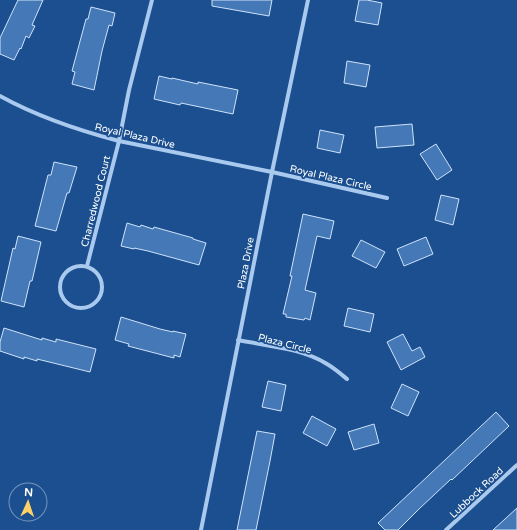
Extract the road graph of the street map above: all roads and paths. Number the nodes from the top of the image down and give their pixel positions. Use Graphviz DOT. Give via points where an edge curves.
graph roads {
  1 [pos="152,0"];
  2 [pos="308,0"];
  3 [pos="0,96"];
  4 [pos="119,141"];
  5 [pos="272,172"];
  6 [pos="387,198"];
  7 [pos="87,266"];
  8 [pos="238,340"];
  9 [pos="347,378"];
  10 [pos="517,465"];
  11 [pos="201,530"];
  12 [pos="446,530"];
  1 -- 4 [label="street, Charredwood Court"];
  2 -- 5 [label="street, Plaza Drive"];
  3 -- 4 [label="street, Royal Plaza Drive" via="20,107 76,129"];
  4 -- 5 [label="street, Royal Plaza Drive"];
  4 -- 7 [label="street, Charredwood Court"];
  5 -- 6 [label="street, Royal Plaza Circle"];
  5 -- 8 [label="street, Plaza Drive"];
  7 -- 7 [label="street" via="68,269 59,285 64,301 79,309 97,302 103,291 103,283 98,273"];
  8 -- 9 [label="street, Plaza Circle" via="311,356"];
  8 -- 11 [label="street, Plaza Drive"];
  10 -- 12 [label="street, Lubbock Road"];
}
